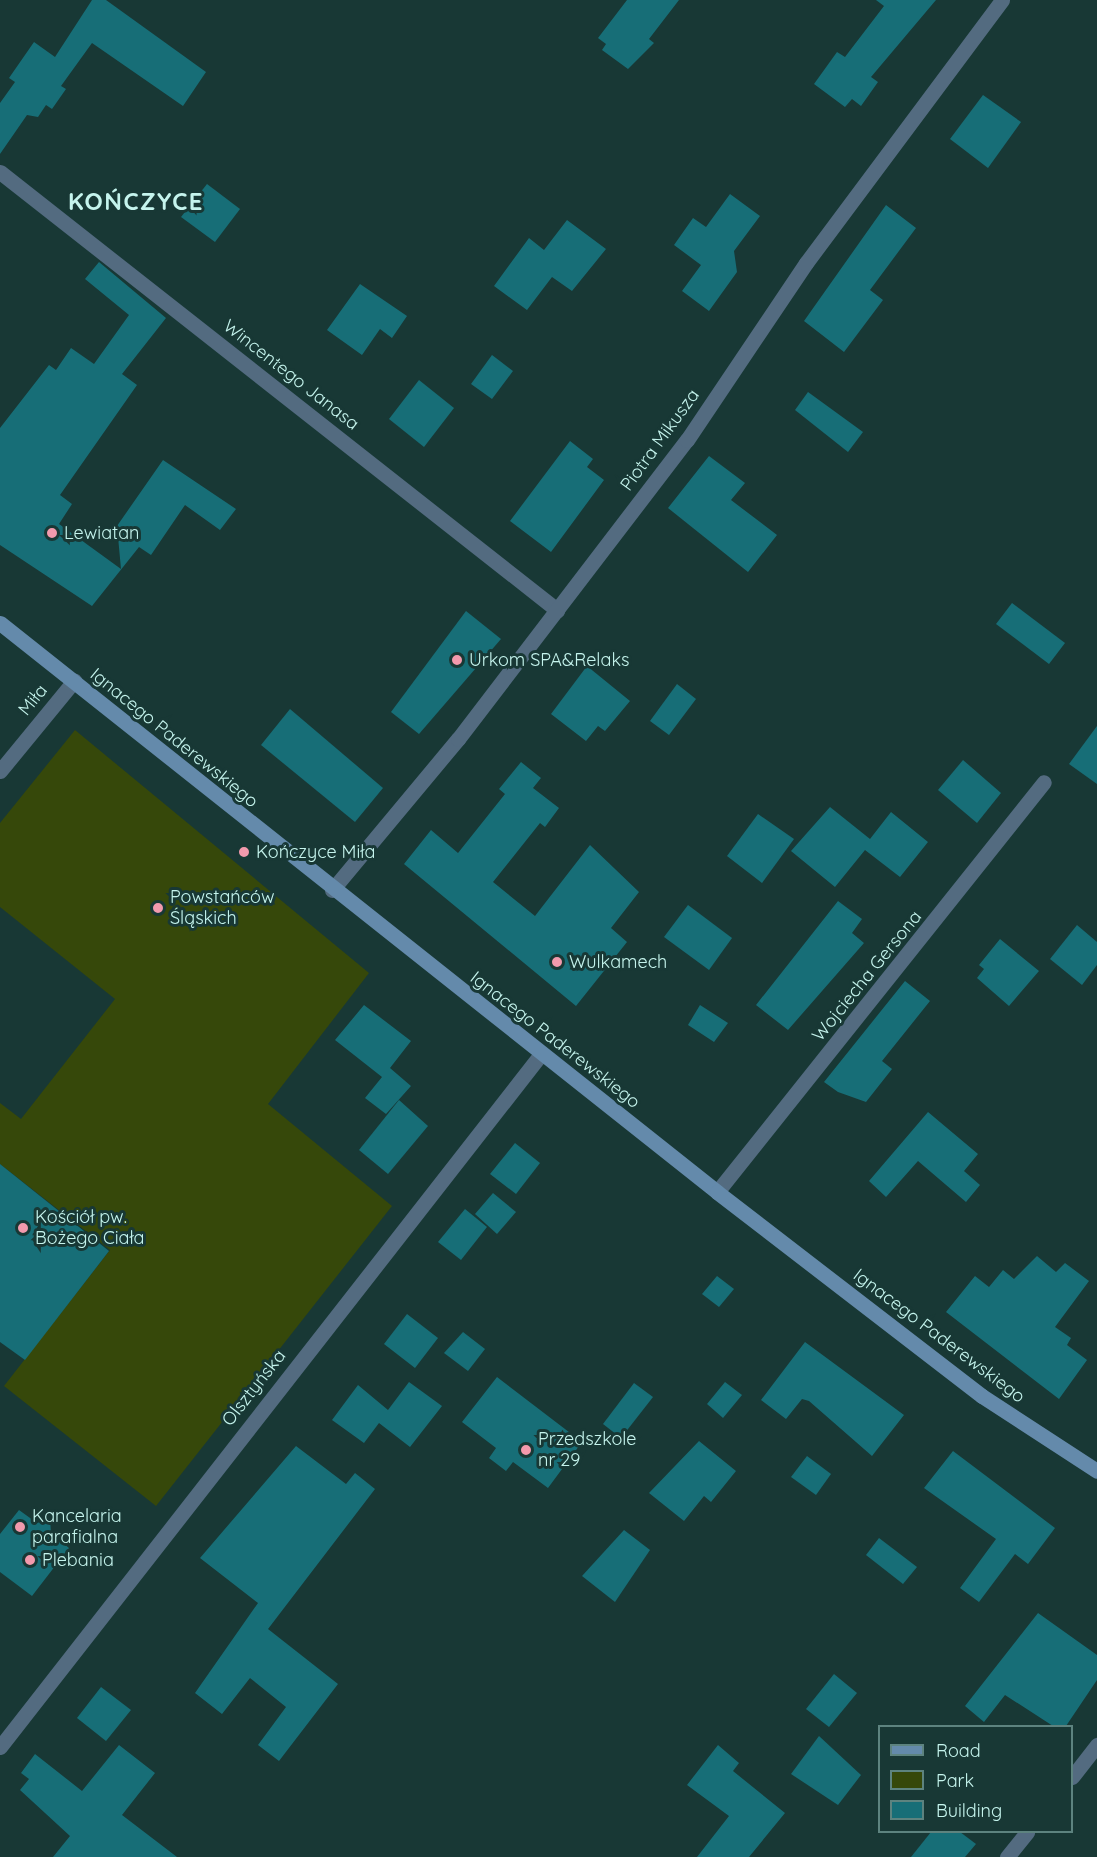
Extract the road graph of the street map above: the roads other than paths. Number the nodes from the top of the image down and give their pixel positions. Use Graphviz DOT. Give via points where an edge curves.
graph roads {
  1 [pos="1002,0"];
  2 [pos="0,172"];
  3 [pos="557,610"];
  4 [pos="0,623"];
  5 [pos="74,681"];
  6 [pos="0,771"];
  7 [pos="1044,782"];
  8 [pos="332,890"];
  9 [pos="541,1054"];
  10 [pos="717,1192"];
  11 [pos="1097,1471"];
  12 [pos="1097,1745"];
  13 [pos="0,1747"];
  14 [pos="1073,1775"];
  15 [pos="1026,1833"];
  16 [pos="1007,1857"];
  1 -- 3 [label="street, Piotra Mikusza" via="806,264 687,440"];
  2 -- 3 [label="street, Wincentego Janasa"];
  3 -- 8 [label="street, Piotra Mikusza"];
  4 -- 5 [label="main road, Ignacego Paderewskiego"];
  5 -- 6 [label="street, Miła"];
  5 -- 8 [label="main road, Ignacego Paderewskiego"];
  7 -- 10 [label="street, Wojciecha Gersona"];
  8 -- 9 [label="main road, Ignacego Paderewskiego"];
  9 -- 10 [label="main road, Ignacego Paderewskiego"];
  9 -- 13 [label="street, Olsztyńska"];
  10 -- 11 [label="main road, Ignacego Paderewskiego" via="982,1396"];
  12 -- 14 [label="street"];
  15 -- 16 [label="street"];
}
